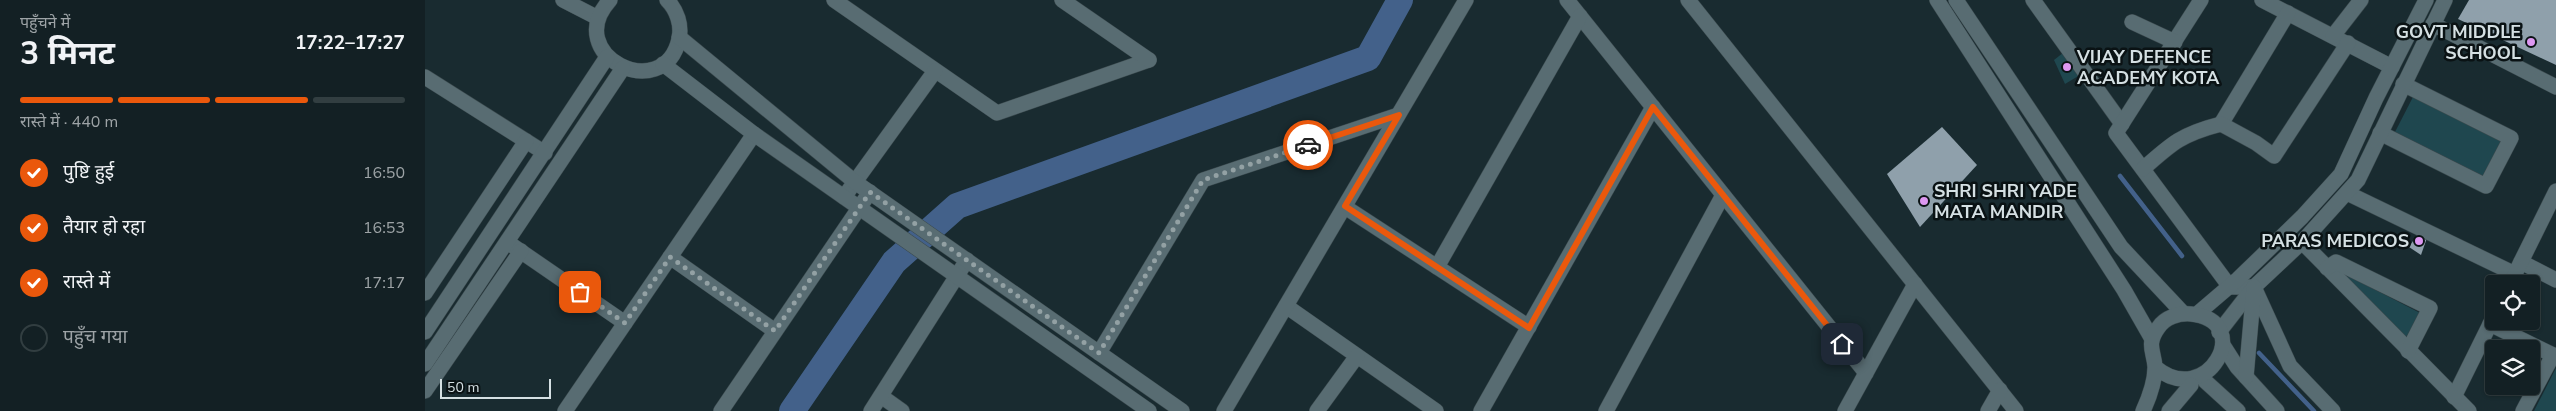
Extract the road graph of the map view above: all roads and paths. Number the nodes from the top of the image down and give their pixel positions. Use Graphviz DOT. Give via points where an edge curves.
graph roads {
  1 [pos="563,0"];
  2 [pos="609,0"];
  3 [pos="1062,0"];
  4 [pos="1466,0"];
  5 [pos="1567,0"];
  6 [pos="1688,0"];
  7 [pos="1937,0"];
  8 [pos="1956,0"];
  9 [pos="2033,0"];
  10 [pos="2201,0"];
  11 [pos="2262,0"];
  12 [pos="2361,0"];
  13 [pos="2426,0"];
  14 [pos="2445,0"];
  15 [pos="670,1"];
  16 [pos="840,2"];
  17 [pos="2285,8"];
  18 [pos="1580,16"];
  19 [pos="598,18"];
  20 [pos="2132,22"];
  21 [pos="2433,24"];
  22 [pos="2333,36"];
  23 [pos="679,37"];
  24 [pos="2175,42"];
  25 [pos="2348,43"];
  26 [pos="607,57"];
  27 [pos="663,64"];
  28 [pos="2392,67"];
  29 [pos="623,68"];
  30 [pos="935,71"];
  31 [pos="428,84"];
  32 [pos="2403,84"];
  33 [pos="2556,87"];
  34 [pos="1653,107"];
  35 [pos="1399,115"];
  36 [pos="2122,124"];
  37 [pos="2221,124"];
  38 [pos="2380,133"];
  39 [pos="754,134"];
  40 [pos="526,140"];
  41 [pos="545,153"];
  42 [pos="2143,169"];
  43 [pos="855,182"];
  44 [pos="2556,191"];
  45 [pos="2347,193"];
  46 [pos="1723,195"];
  47 [pos="874,196"];
  48 [pos="844,197"];
  49 [pos="1345,206"];
  50 [pos="865,211"];
  51 [pos="508,242"];
  52 [pos="2302,242"];
  53 [pos="521,251"];
  54 [pos="670,257"];
  55 [pos="963,258"];
  56 [pos="1437,267"];
  57 [pos="2327,268"];
  58 [pos="953,273"];
  59 [pos="2515,273"];
  60 [pos="2556,280"];
  61 [pos="1915,284"];
  62 [pos="2230,286"];
  63 [pos="2254,286"];
  64 [pos="425,293"];
  65 [pos="1286,306"];
  66 [pos="2190,314"];
  67 [pos="625,323"];
  68 [pos="1529,328"];
  69 [pos="2487,330"];
  70 [pos="2509,330"];
  71 [pos="775,331"];
  72 [pos="425,332"];
  73 [pos="2152,339"];
  74 [pos="2221,339"];
  75 [pos="2408,350"];
  76 [pos="1099,353"];
  77 [pos="1357,356"];
  78 [pos="2554,356"];
  79 [pos="425,364"];
  80 [pos="2155,367"];
  81 [pos="1866,373"];
  82 [pos="2246,377"];
  83 [pos="2198,383"];
  84 [pos="2000,390"];
  85 [pos="425,391"];
  86 [pos="881,396"];
  87 [pos="2454,397"];
  88 [pos="565,411"];
  89 [pos="721,411"];
  90 [pos="871,411"];
  91 [pos="902,411"];
  92 [pos="1149,411"];
  93 [pos="1182,411"];
  94 [pos="1225,411"];
  95 [pos="1317,411"];
  96 [pos="1436,411"];
  97 [pos="1481,411"];
  98 [pos="1606,411"];
  99 [pos="1845,411"];
  100 [pos="1988,411"];
  101 [pos="2016,411"];
  102 [pos="2143,411"];
  103 [pos="2169,411"];
  104 [pos="2238,411"];
  105 [pos="2277,411"];
  106 [pos="2333,411"];
  107 [pos="2469,411"];
  108 [pos="2523,411"];
  1 -- 19 [label="street"];
  2 -- 19 [label="street"];
  3 -- 30 [label="street" via="1149,60 997,113"];
  4 -- 35 [label="street"];
  5 -- 18 [label="street"];
  6 -- 61 [label="street"];
  7 -- 73 [label="street"];
  8 -- 66 [label="street" via="2121,247"];
  9 -- 36 [label="street"];
  10 -- 24 [label="street"];
  11 -- 17 [label="street"];
  12 -- 22 [label="street"];
  13 -- 28 [label="street"];
  14 -- 21 [label="street"];
  15 -- 23 [label="street" via="677,13"];
  16 -- 30 [label="street"];
  17 -- 22 [label="street"];
  17 -- 37 [label="street"];
  18 -- 34 [label="street"];
  18 -- 56 [label="street"];
  19 -- 26 [label="street" via="598,38"];
  20 -- 24 [label="street"];
  21 -- 32 [label="street"];
  21 -- 33 [label="street"];
  22 -- 25 [label="street"];
  23 -- 27 [label="street" via="676,47"];
  23 -- 43 [label="street"];
  24 -- 36 [label="street"];
  25 -- 28 [label="street"];
  25 -- 37 [label="street" via="2275,156"];
  26 -- 29 [label="street"];
  26 -- 41 [label="street"];
  27 -- 29 [label="street" via="643,71"];
  27 -- 39 [label="street"];
  28 -- 62 [label="street" via="2341,174 2302,217"];
  29 -- 51 [label="street"];
  30 -- 43 [label="street"];
  31 -- 40 [label="street"];
  32 -- 38 [label="street"];
  32 -- 38 [label="street" via="2511,138 2486,186"];
  34 -- 46 [label="street"];
  34 -- 68 [label="street"];
  35 -- 49 [label="street"];
  35 -- 76 [label="street" via="1203,180"];
  36 -- 42 [label="street" via="2116,133"];
  37 -- 42 [label="street" via="2175,140"];
  38 -- 45 [label="street" via="2359,180"];
  39 -- 48 [label="street"];
  39 -- 54 [label="street"];
  40 -- 41 [label="street"];
  40 -- 64 [label="street"];
  41 -- 72 [label="street"];
  42 -- 62 [label="street"];
  43 -- 47 [label="street"];
  43 -- 48 [label="street"];
  44 -- 59 [label="street"];
  45 -- 52 [label="street"];
  45 -- 59 [label="street"];
  46 -- 81 [label="street"];
  46 -- 98 [label="street"];
  47 -- 50 [label="street"];
  47 -- 55 [label="street"];
  48 -- 50 [label="street"];
  49 -- 56 [label="street"];
  49 -- 65 [label="street"];
  50 -- 58 [label="street"];
  50 -- 71 [label="street"];
  51 -- 53 [label="street"];
  51 -- 79 [label="street"];
  52 -- 57 [label="street"];
  52 -- 63 [label="street"];
  53 -- 67 [label="street"];
  53 -- 85 [label="street"];
  54 -- 67 [label="street"];
  54 -- 71 [label="street"];
  55 -- 58 [label="street"];
  55 -- 76 [label="street"];
  56 -- 68 [label="street"];
  57 -- 75 [label="street"];
  57 -- 75 [label="street" via="2336,262 2430,308"];
  58 -- 86 [label="street"];
  58 -- 92 [label="street"];
  59 -- 60 [label="street"];
  61 -- 81 [label="street"];
  61 -- 84 [label="street"];
  62 -- 63 [label="street"];
  62 -- 66 [label="street"];
  63 -- 74 [label="street"];
  63 -- 82 [label="street"];
  63 -- 106 [label="street" via="2290,366"];
  65 -- 77 [label="street"];
  65 -- 94 [label="street"];
  66 -- 73 [label="street" via="2169,317"];
  66 -- 74 [label="street" via="2210,321"];
  67 -- 88 [label="street"];
  68 -- 97 [label="street"];
  69 -- 87 [label="street"];
  70 -- 78 [label="street"];
  71 -- 89 [label="street"];
  73 -- 80 [label="street"];
  74 -- 82 [label="street"];
  74 -- 83 [label="street" via="2222,360 2215,372"];
  75 -- 87 [label="street"];
  76 -- 93 [label="street"];
  77 -- 95 [label="street"];
  77 -- 96 [label="street"];
  78 -- 108 [label="street"];
  80 -- 83 [label="street" via="2164,378 2177,384"];
  80 -- 102 [label="street" via="2150,396"];
  81 -- 99 [label="street"];
  82 -- 105 [label="street"];
  83 -- 103 [label="street"];
  83 -- 104 [label="street"];
  84 -- 100 [label="street"];
  84 -- 101 [label="street"];
  86 -- 90 [label="street"];
  86 -- 91 [label="street"];
  87 -- 107 [label="street"];
}
